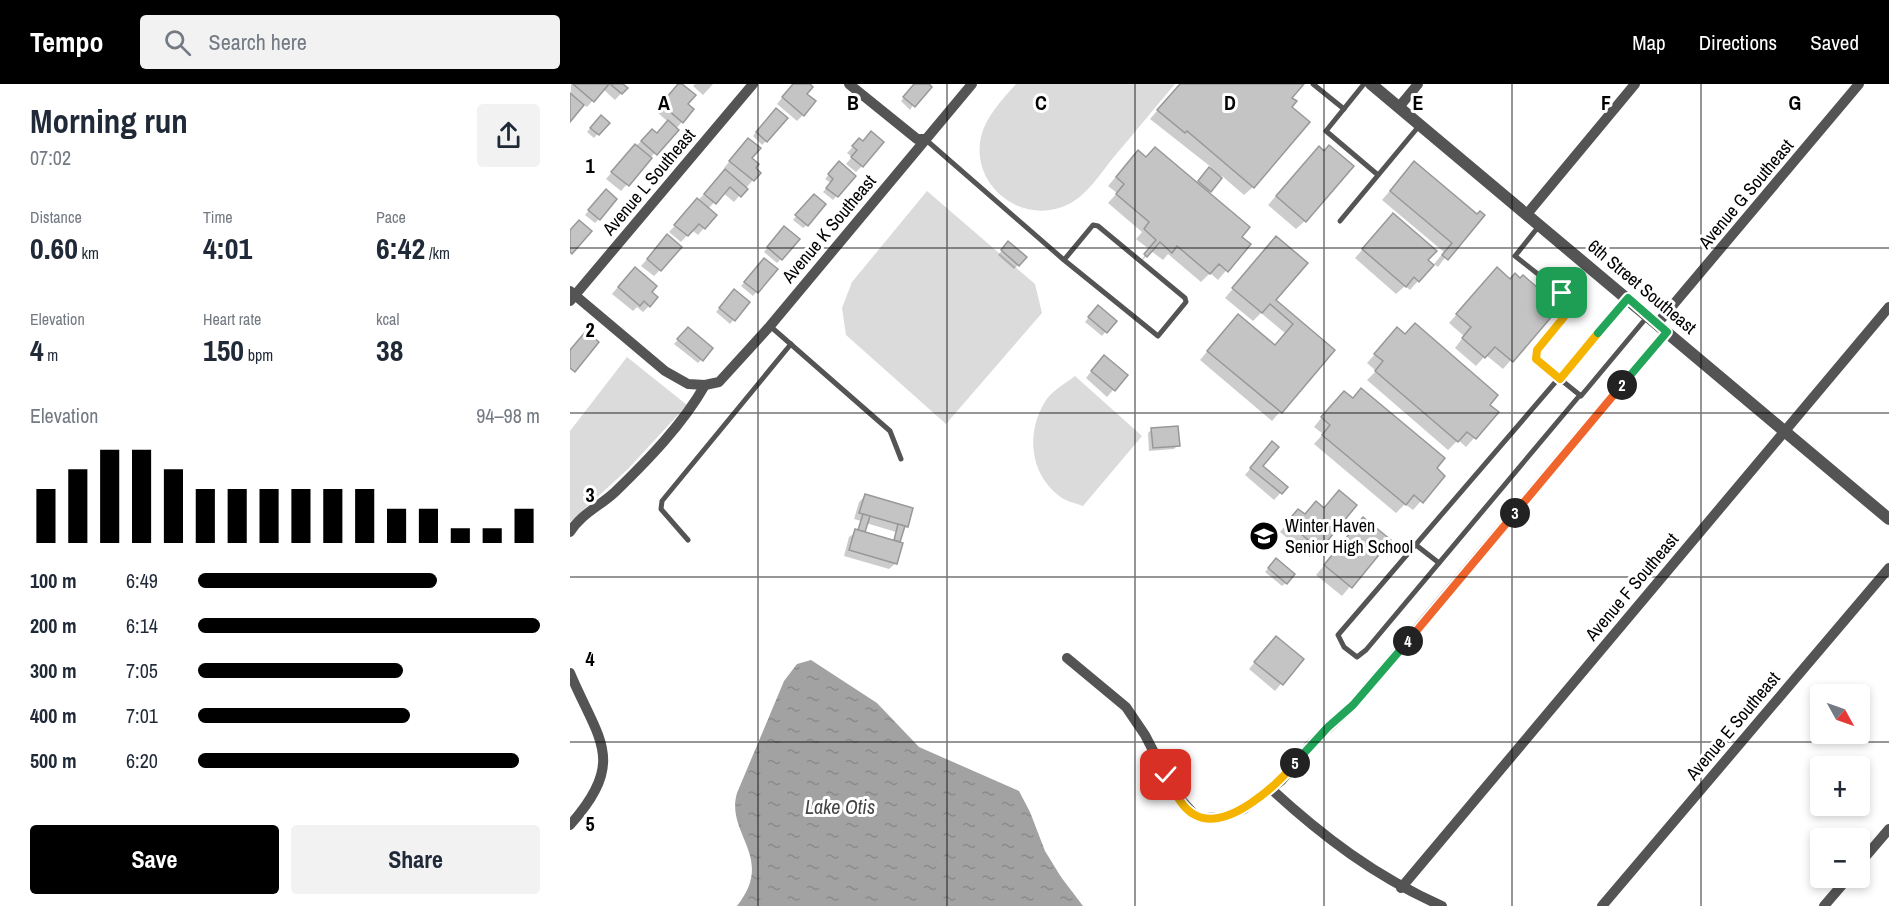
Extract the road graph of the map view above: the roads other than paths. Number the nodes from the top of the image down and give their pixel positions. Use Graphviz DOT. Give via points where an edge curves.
graph roads {
  1 [pos="753,84"];
  2 [pos="849,84"];
  3 [pos="972,84"];
  4 [pos="1313,84"];
  5 [pos="1364,84"];
  6 [pos="1371,84"];
  7 [pos="1418,84"];
  8 [pos="1635,84"];
  9 [pos="1859,84"];
  10 [pos="1398,107"];
  11 [pos="1344,109"];
  12 [pos="1420,125"];
  13 [pos="925,140"];
  14 [pos="1378,175"];
  15 [pos="1527,214"];
  16 [pos="1340,221"];
  17 [pos="1540,225"];
  18 [pos="1064,260"];
  19 [pos="572,296"];
  20 [pos="1628,298"];
  21 [pos="1889,308"];
  22 [pos="1657,324"];
  23 [pos="770,326"];
  24 [pos="791,344"];
  25 [pos="1560,379"];
  26 [pos="705,385"];
  27 [pos="1580,395"];
  28 [pos="1785,431"];
  29 [pos="901,459"];
  30 [pos="1889,519"];
  31 [pos="570,532"];
  32 [pos="688,540"];
  33 [pos="1416,545"];
  34 [pos="1439,563"];
  35 [pos="1889,568"];
  36 [pos="1066,658"];
  37 [pos="570,673"];
  38 [pos="1270,788"];
  39 [pos="570,825"];
  40 [pos="1889,829"];
  41 [pos="1870,851"];
  42 [pos="1401,888"];
  43 [pos="1839,888"];
  44 [pos="1442,906"];
  45 [pos="1602,906"];
  46 [pos="1824,906"];
  1 -- 19 [label="street, Avenue L Southeast"];
  2 -- 13 [label="street" via="917,139"];
  3 -- 13 [label="street, Avenue K Southeast"];
  4 -- 11 [label="lane"];
  5 -- 11 [label="lane"];
  6 -- 10 [label="street, 6th Street Southeast"];
  7 -- 10 [label="street"];
  8 -- 15 [label="street"];
  9 -- 22 [label="street, Avenue G Southeast"];
  10 -- 12 [label="street, 6th Street Southeast"];
  11 -- 14 [label="lane" via="1326,131"];
  12 -- 14 [label="lane"];
  12 -- 15 [label="street, 6th Street Southeast"];
  13 -- 18 [label="lane"];
  13 -- 23 [label="street, Avenue K Southeast"];
  14 -- 16 [label="lane"];
  15 -- 17 [label="street, 6th Street Southeast"];
  17 -- 20 [label="street, 6th Street Southeast"];
  17 -- 25 [label="lane" via="1515,256 1562,293 1564,317 1535,356"];
  18 -- 18 [label="lane" via="1158,336 1186,302 1098,226 1093,225"];
  19 -- 26 [label="street" via="665,371 688,384"];
  20 -- 22 [label="street, 6th Street Southeast"];
  20 -- 25 [label="lane"];
  21 -- 28 [label="street, Avenue F Southeast"];
  22 -- 27 [label="lane"];
  22 -- 28 [label="street, 6th Street Southeast"];
  22 -- 38 [label="street, Avenue G Southeast" via="1376,679 1309,746 1282,780"];
  23 -- 24 [label="lane"];
  23 -- 26 [label="street, Avenue K Southeast" via="719,382"];
  24 -- 29 [label="lane" via="891,431"];
  24 -- 32 [label="lane" via="662,501 661,509"];
  25 -- 27 [label="lane"];
  25 -- 33 [label="lane"];
  26 -- 31 [label="street" via="692,407 632,474"];
  27 -- 34 [label="lane"];
  28 -- 30 [label="street, 6th Street Southeast"];
  28 -- 42 [label="street, Avenue F Southeast"];
  33 -- 34 [label="lane"];
  33 -- 34 [label="lane" via="1338,635 1353,655 1357,657 1366,650"];
  35 -- 45 [label="street, Avenue E Southeast"];
  36 -- 38 [label="street, Avenue G Southeast" via="1126,707 1175,794 1195,815 1205,818 1238,813"];
  37 -- 39 [label="street" via="603,744 604,759 590,800"];
  38 -- 42 [label="street" via="1352,856"];
  40 -- 41 [label="street"];
  42 -- 44 [label="street"];
  43 -- 46 [label="street"];
}
